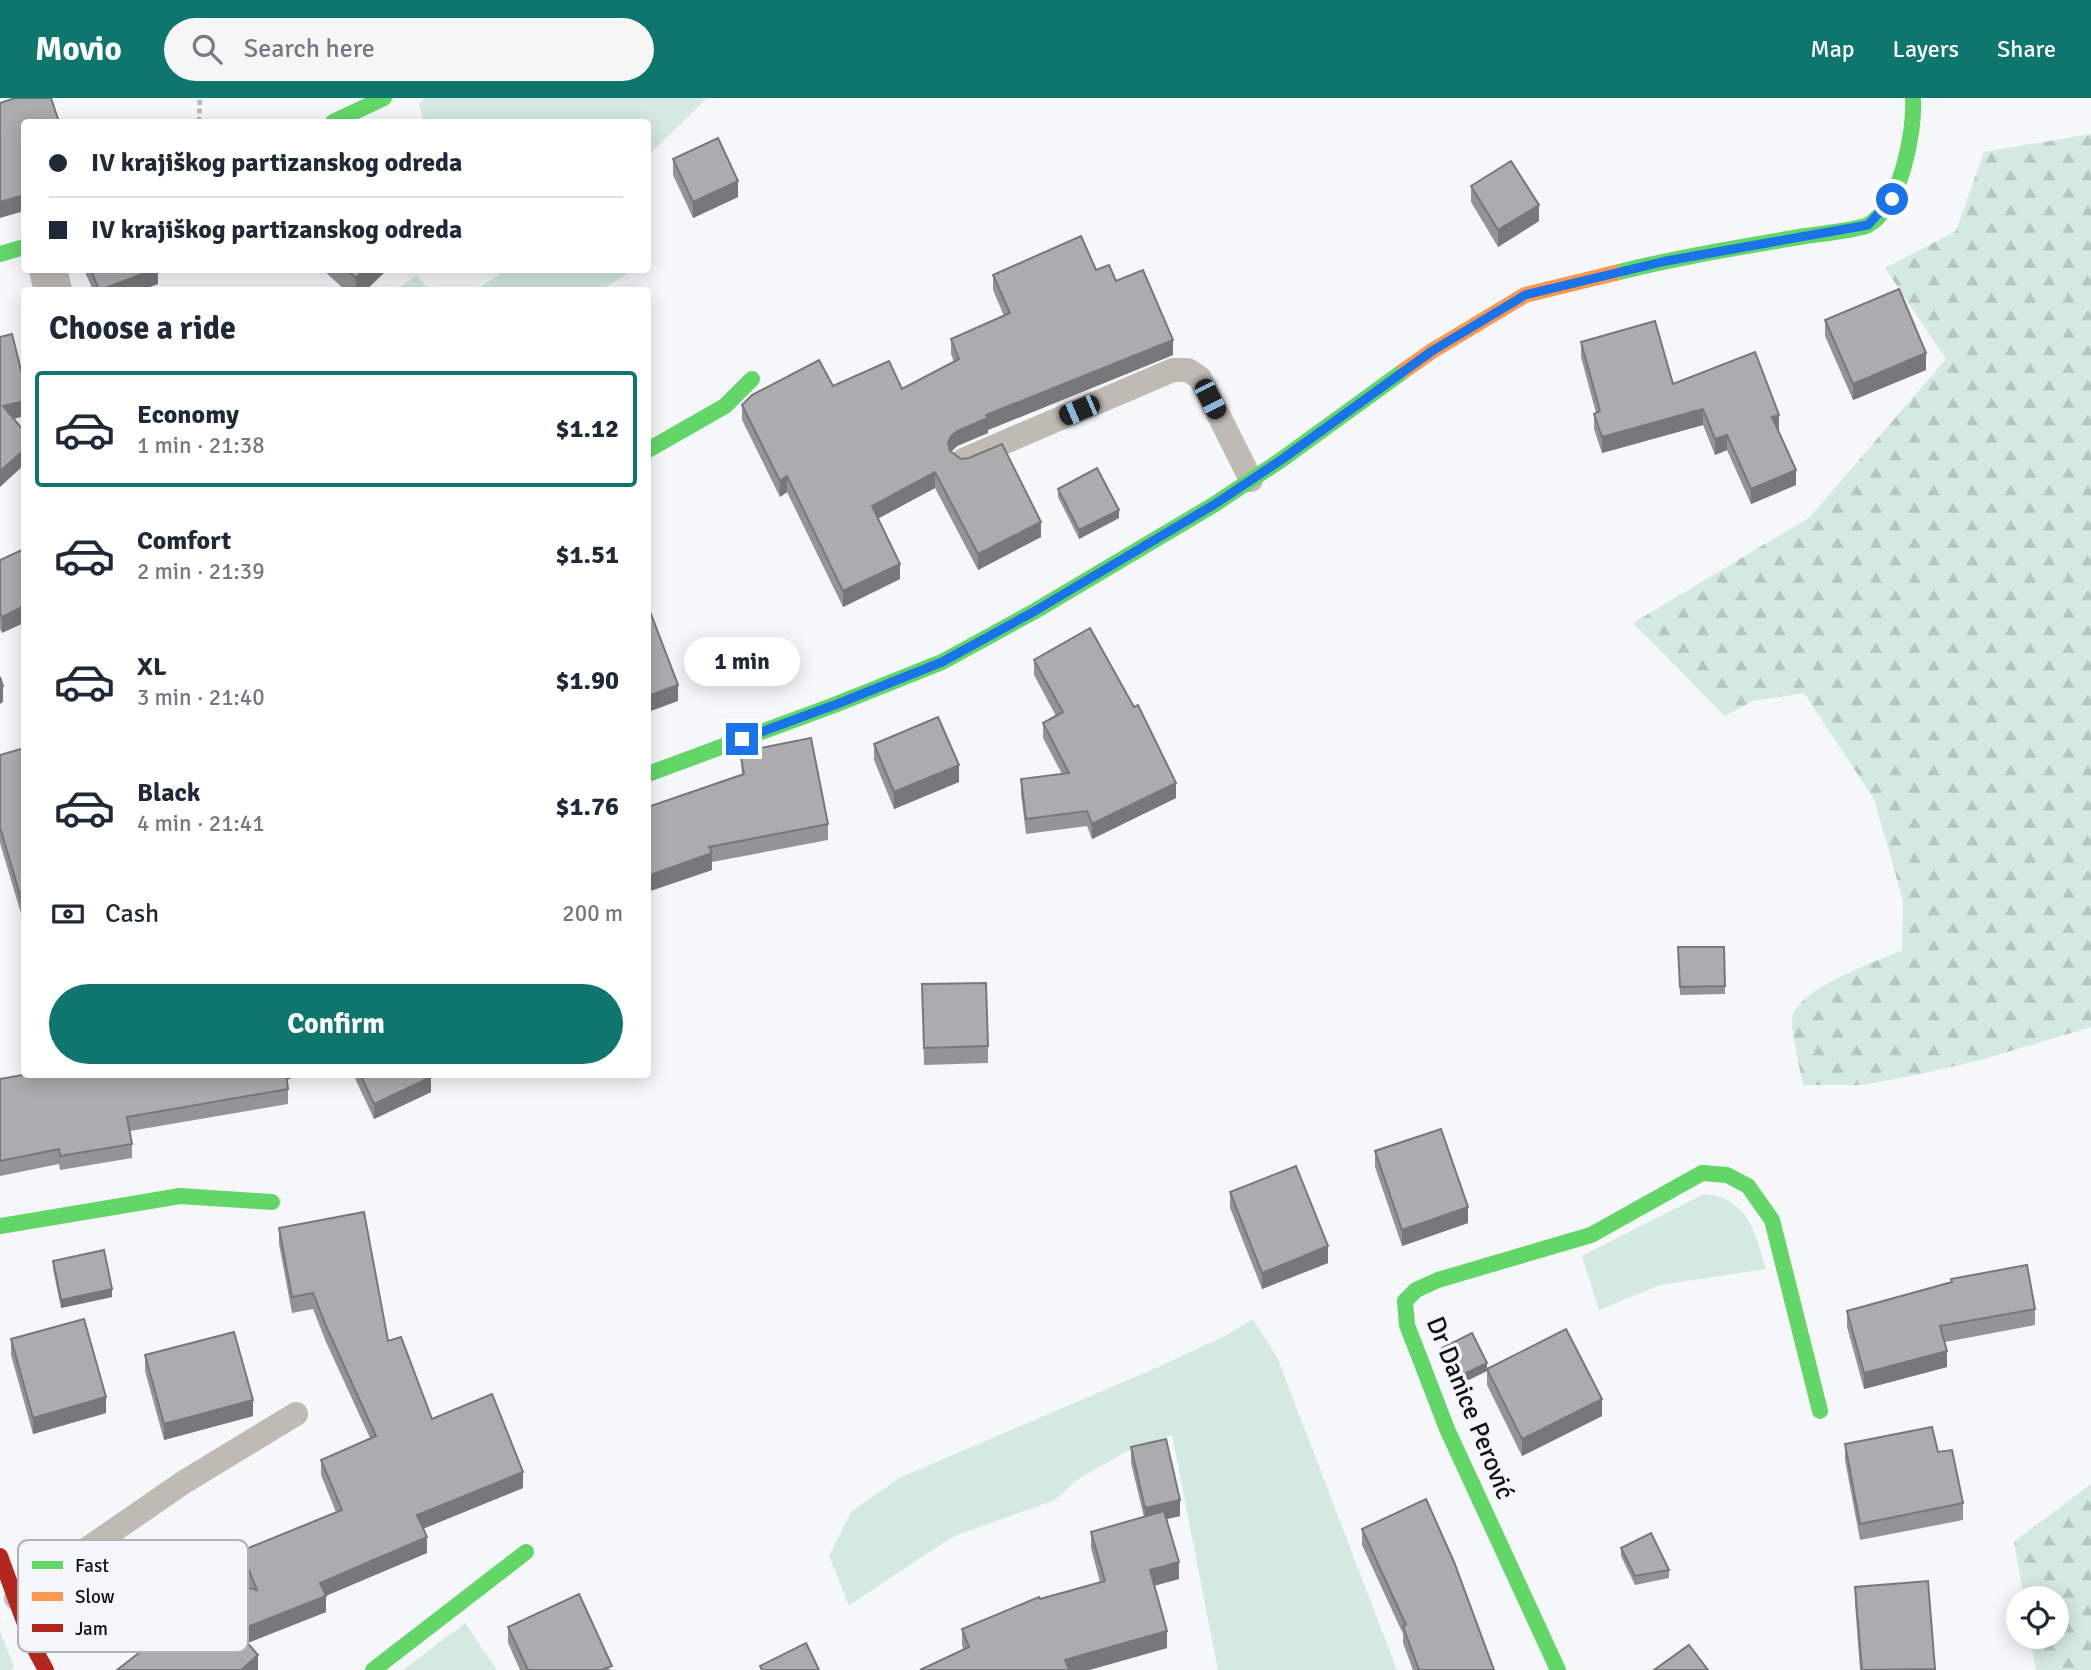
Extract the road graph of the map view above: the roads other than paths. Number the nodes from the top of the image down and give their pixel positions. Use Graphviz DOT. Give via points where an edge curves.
graph roads {
  1 [pos="383,98"];
  2 [pos="1913,98"];
  3 [pos="339,119"];
  4 [pos="21,248"];
  5 [pos="0,254"];
  6 [pos="752,379"];
  7 [pos="651,448"];
  8 [pos="963,460"];
  9 [pos="1251,480"];
  10 [pos="651,773"];
  11 [pos="272,1202"];
  12 [pos="0,1226"];
  13 [pos="1821,1411"];
  14 [pos="296,1414"];
  15 [pos="100,1540"];
  16 [pos="526,1552"];
  17 [pos="0,1556"];
  18 [pos="16,1598"];
  19 [pos="18,1604"];
  20 [pos="36,1652"];
  21 [pos="46,1670"];
  22 [pos="373,1670"];
  23 [pos="1558,1670"];
  1 -- 3 [label="street"];
  2 -- 9 [label="street" via="1905,164 1892,199 1868,225 1666,261 1525,295 1432,351"];
  4 -- 5 [label="street"];
  6 -- 7 [label="street" via="725,406"];
  8 -- 9 [label="lane" via="1173,370 1188,370 1200,378"];
  9 -- 10 [label="street" via="942,662"];
  11 -- 12 [label="street" via="180,1196"];
  13 -- 23 [label="street, Dr Danice Perović" via="1772,1220 1748,1186 1727,1175 1702,1173 1591,1235 1416,1290 1405,1301 1407,1325 1447,1429"];
  14 -- 15 [label="lane"];
  16 -- 22 [label="street"];
  17 -- 18 [label="street"];
  18 -- 19 [label="street"];
  20 -- 21 [label="street"];
}
